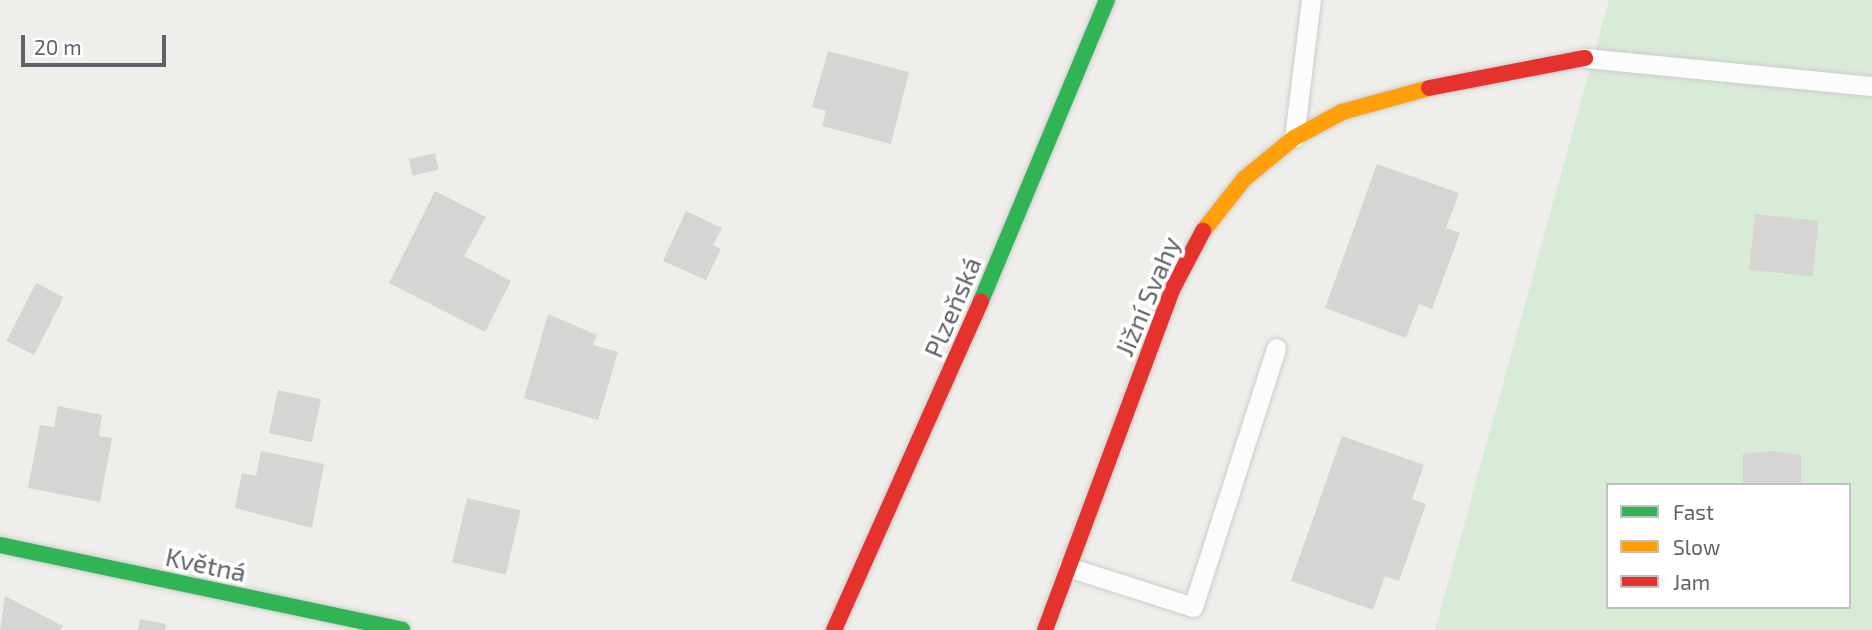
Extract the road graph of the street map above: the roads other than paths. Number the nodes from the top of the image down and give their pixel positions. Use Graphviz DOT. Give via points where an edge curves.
graph roads {
  1 [pos="1107,0"];
  2 [pos="1311,0"];
  3 [pos="1585,58"];
  4 [pos="1872,86"];
  5 [pos="1294,138"];
  6 [pos="1276,348"];
  7 [pos="0,545"];
  8 [pos="1068,567"];
  9 [pos="402,630"];
  10 [pos="834,630"];
  11 [pos="1045,630"];
  1 -- 10 [label="street, Plzeňská" via="915,457"];
  2 -- 5 [label="lane"];
  3 -- 4 [label="lane"];
  3 -- 5 [label="street, Jižní Svahy" via="1406,92 1342,112"];
  5 -- 8 [label="street, Jižní Svahy" via="1244,179 1202,230 1172,290"];
  6 -- 8 [label="lane" via="1193,607"];
  7 -- 9 [label="street, Květná"];
  8 -- 11 [label="street, Jižní Svahy"];
}
